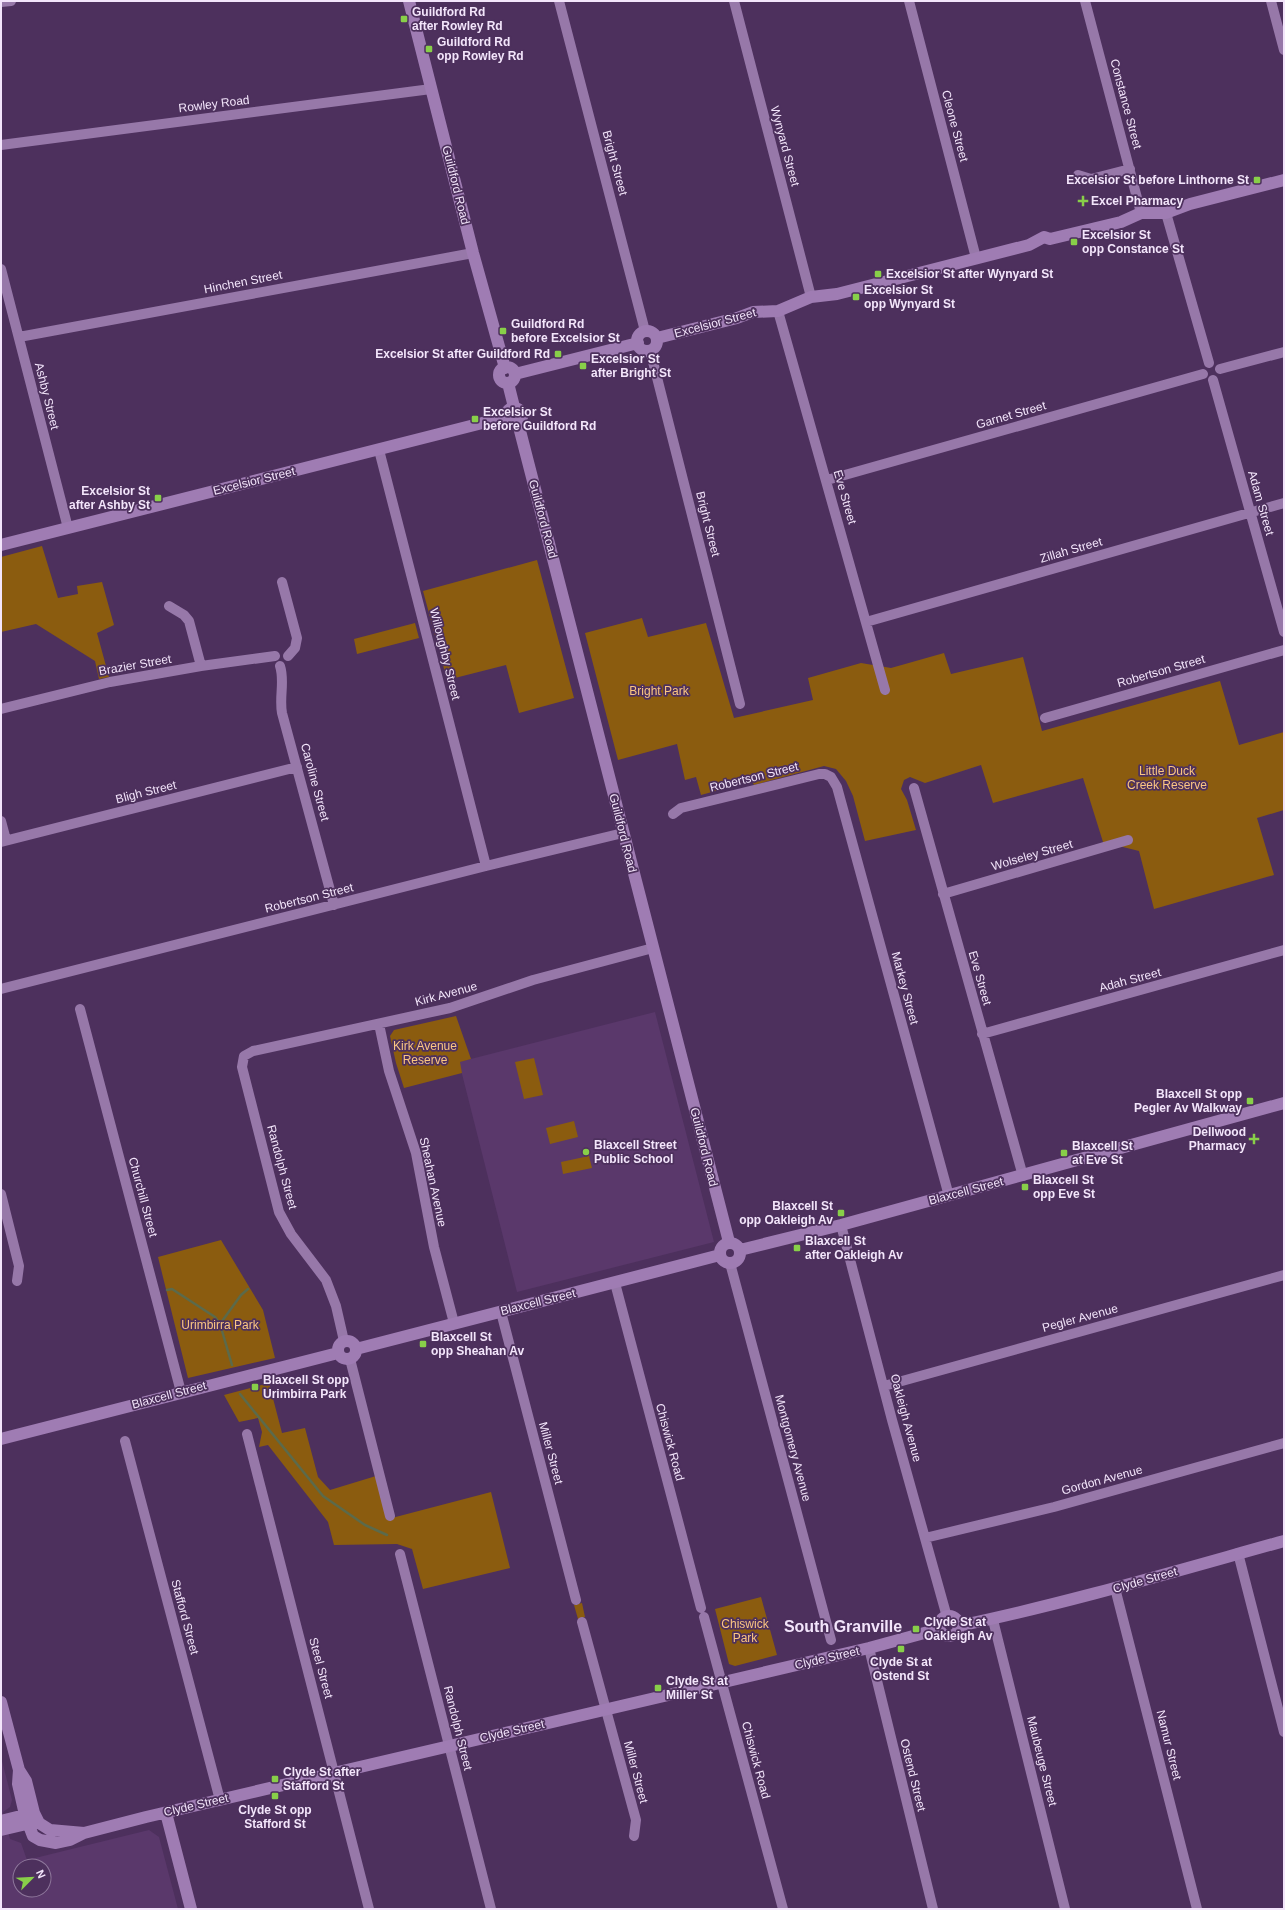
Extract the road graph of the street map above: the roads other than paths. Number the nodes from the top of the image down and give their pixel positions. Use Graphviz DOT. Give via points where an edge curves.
graph roads {
  1 [pos="11,1"];
  2 [pos="408,1"];
  3 [pos="559,1"];
  4 [pos="734,1"];
  5 [pos="909,1"];
  6 [pos="1085,1"];
  7 [pos="1271,1"];
  8 [pos="1,2"];
  9 [pos="1284,50"];
  10 [pos="431,89"];
  11 [pos="1,145"];
  12 [pos="1130,170"];
  13 [pos="1078,175"];
  14 [pos="1284,180"];
  15 [pos="1141,213"];
  16 [pos="1166,213"];
  17 [pos="473,253"];
  18 [pos="976,258"];
  19 [pos="1,269"];
  20 [pos="811,297"];
  21 [pos="778,311"];
  22 [pos="645,331"];
  23 [pos="19,337"];
  24 [pos="656,338"];
  25 [pos="638,343"];
  26 [pos="650,350"];
  27 [pos="1284,352"];
  28 [pos="1209,363"];
  29 [pos="1220,369"];
  30 [pos="1203,374"];
  31 [pos="509,375"];
  32 [pos="1213,380"];
  33 [pos="514,407"];
  34 [pos="506,417"];
  35 [pos="518,423"];
  36 [pos="379,450"];
  37 [pos="827,480"];
  38 [pos="1284,503"];
  39 [pos="1250,512"];
  40 [pos="68,528"];
  41 [pos="1,545"];
  42 [pos="282,582"];
  43 [pos="168,606"];
  44 [pos="866,622"];
  45 [pos="1284,632"];
  46 [pos="1284,650"];
  47 [pos="275,656"];
  48 [pos="288,656"];
  49 [pos="200,666"];
  50 [pos="280,666"];
  51 [pos="885,690"];
  52 [pos="740,704"];
  53 [pos="1,709"];
  54 [pos="1045,718"];
  55 [pos="297,768"];
  56 [pos="837,787"];
  57 [pos="914,788"];
  58 [pos="673,814"];
  59 [pos="1,821"];
  60 [pos="623,833"];
  61 [pos="1128,840"];
  62 [pos="4,841"];
  63 [pos="486,866"];
  64 [pos="943,894"];
  65 [pos="334,905"];
  66 [pos="653,948"];
  67 [pos="1284,950"];
  68 [pos="1,989"];
  69 [pos="80,1009"];
  70 [pos="379,1024"];
  71 [pos="982,1034"];
  72 [pos="244,1056"];
  73 [pos="1284,1103"];
  74 [pos="1023,1176"];
  75 [pos="1,1194"];
  76 [pos="949,1196"];
  77 [pos="841,1225"];
  78 [pos="729,1242"];
  79 [pos="740,1250"];
  80 [pos="720,1255"];
  81 [pos="730,1263"];
  82 [pos="1284,1275"];
  83 [pos="16,1281"];
  84 [pos="614,1283"];
  85 [pos="501,1312"];
  86 [pos="454,1323"];
  87 [pos="344,1341"];
  88 [pos="338,1353"];
  89 [pos="353,1354"];
  90 [pos="884,1386"];
  91 [pos="181,1392"];
  92 [pos="247,1434"];
  93 [pos="1,1439"];
  94 [pos="125,1441"];
  95 [pos="1284,1443"];
  96 [pos="390,1516"];
  97 [pos="925,1538"];
  98 [pos="1284,1541"];
  99 [pos="1238,1553"];
  100 [pos="400,1554"];
  101 [pos="1116,1588"];
  102 [pos="576,1600"];
  103 [pos="947,1617"];
  104 [pos="993,1620"];
  105 [pos="582,1622"];
  106 [pos="958,1626"];
  107 [pos="939,1629"];
  108 [pos="831,1640"];
  109 [pos="869,1648"];
  110 [pos="722,1682"];
  111 [pos="1,1702"];
  112 [pos="606,1709"];
  113 [pos="1284,1732"];
  114 [pos="450,1746"];
  115 [pos="334,1773"];
  116 [pos="220,1800"];
  117 [pos="166,1813"];
  118 [pos="31,1818"];
  119 [pos="1,1821"];
  120 [pos="1,1830"];
  121 [pos="634,1836"];
  122 [pos="191,1909"];
  123 [pos="369,1909"];
  124 [pos="491,1909"];
  125 [pos="782,1909"];
  126 [pos="933,1909"];
  127 [pos="1065,1909"];
  128 [pos="1197,1909"];
  1 -- 8 [label="street"];
  2 -- 10 [label="street, Guildford Road"];
  3 -- 22 [label="street, Bright Street"];
  4 -- 20 [label="street, Wynyard Street"];
  5 -- 18 [label="street, Cleone Street"];
  6 -- 12 [label="street, Constance Street"];
  7 -- 9 [label="street"];
  10 -- 11 [label="street, Rowley Road"];
  10 -- 17 [label="street, Guildford Road"];
  12 -- 13 [label="street" via="1092,179"];
  12 -- 15 [label="street, Constance Street"];
  14 -- 16 [label="street, Excelsior Street" via="1190,204"];
  15 -- 16 [label="street, Excelsior Street"];
  15 -- 18 [label="street, Excelsior Street" via="1121,222 1050,239 1044,237 1029,245"];
  16 -- 28 [label="street"];
  17 -- 23 [label="street, Hinchen Street"];
  17 -- 31 [label="street, Guildford Road"];
  18 -- 20 [label="street, Excelsior Street" via="837,294"];
  19 -- 23 [label="street, Ashby Street"];
  20 -- 21 [label="street, Excelsior Street"];
  21 -- 24 [label="street, Excelsior Street" via="752,312"];
  21 -- 37 [label="street, Eve Street"];
  22 -- 24 [label="street" via="652,332"];
  22 -- 25 [label="street" via="639,336"];
  23 -- 40 [label="street, Ashby Street"];
  24 -- 26 [label="street" via="656,346"];
  25 -- 26 [label="street" via="642,349"];
  25 -- 31 [label="street"];
  26 -- 52 [label="street, Bright Street"];
  27 -- 29 [label="street"];
  28 -- 29 [label="street" via="1214,363"];
  28 -- 30 [label="street" via="1204,367"];
  29 -- 32 [label="street" via="1220,375"];
  30 -- 32 [label="street" via="1208,380"];
  30 -- 37 [label="street, Garnet Street"];
  31 -- 33 [label="street, Guildford Road"];
  32 -- 39 [label="street, Adam Street"];
  33 -- 34 [label="street" via="509,410"];
  33 -- 35 [label="street" via="520,409 523,414"];
  34 -- 35 [label="street" via="511,423"];
  34 -- 36 [label="street, Excelsior Street"];
  35 -- 60 [label="street, Guildford Road"];
  36 -- 40 [label="street, Excelsior Street"];
  36 -- 63 [label="street, Willoughby Street"];
  37 -- 44 [label="street, Eve Street"];
  38 -- 39 [label="street, Zillah Street"];
  39 -- 44 [label="street, Zillah Street"];
  39 -- 45 [label="street, Adam Street"];
  40 -- 41 [label="street, Excelsior Street"];
  42 -- 48 [label="street" via="297,638 295,648"];
  43 -- 49 [label="street" via="189,621"];
  44 -- 51 [label="street, Eve Street"];
  46 -- 54 [label="street, Robertson Street"];
  47 -- 48 [label="street" via="280,651"];
  47 -- 49 [label="street, Brazier Street"];
  47 -- 50 [label="street" via="275,662"];
  48 -- 50 [label="street" via="288,662"];
  49 -- 53 [label="street, Brazier Street" via="91,686"];
  50 -- 55 [label="street, Caroline Street" via="281,708"];
  55 -- 62 [label="street, Bligh Street"];
  55 -- 65 [label="street, Caroline Street"];
  56 -- 58 [label="street, Robertson Street" via="831,777 819,774 682,808"];
  56 -- 76 [label="street, Markey Street"];
  57 -- 64 [label="street, Eve Street"];
  59 -- 62 [label="street"];
  60 -- 63 [label="street, Robertson Street"];
  60 -- 66 [label="street, Guildford Road"];
  61 -- 64 [label="street, Wolseley Street"];
  63 -- 65 [label="street, Robertson Street"];
  64 -- 71 [label="street, Eve Street"];
  65 -- 68 [label="street, Robertson Street"];
  66 -- 70 [label="street, Kirk Avenue" via="539,978 450,1008"];
  66 -- 78 [label="street, Guildford Road"];
  67 -- 71 [label="street, Adah Street"];
  69 -- 91 [label="street, Churchill Street"];
  70 -- 72 [label="street, Kirk Avenue" via="253,1051"];
  70 -- 86 [label="street, Sheahan Avenue" via="388,1066 416,1153 434,1247"];
  71 -- 74 [label="street, Eve Street"];
  72 -- 87 [label="street, Randolph Street" via="242,1067 279,1212 291,1234 326,1280 333,1296"];
  73 -- 74 [label="street, Blaxcell Street"];
  74 -- 76 [label="street, Blaxcell Street"];
  75 -- 83 [label="street" via="19,1266"];
  76 -- 77 [label="street, Blaxcell Street"];
  77 -- 79 [label="street, Blaxcell Street"];
  77 -- 90 [label="street, Oakleigh Avenue"];
  78 -- 79 [label="street" via="737,1245"];
  78 -- 80 [label="street" via="721,1248"];
  79 -- 81 [label="street" via="739,1258"];
  80 -- 81 [label="street" via="724,1261"];
  80 -- 84 [label="street, Blaxcell Street"];
  81 -- 108 [label="street, Montgomery Avenue"];
  82 -- 90 [label="street, Pegler Avenue"];
  84 -- 85 [label="street, Blaxcell Street"];
  84 -- 110 [label="street, Chiswick Road"];
  85 -- 86 [label="street, Blaxcell Street"];
  85 -- 102 [label="street, Miller Street"];
  86 -- 89 [label="street, Blaxcell Street"];
  87 -- 88 [label="street" via="340,1344"];
  87 -- 89 [label="street" via="350,1342"];
  88 -- 89 [label="street" via="342,1358"];
  88 -- 91 [label="street, Blaxcell Street"];
  89 -- 96 [label="street"];
  90 -- 97 [label="street, Oakleigh Avenue"];
  91 -- 93 [label="street, Blaxcell Street"];
  92 -- 115 [label="street, Steel Street"];
  94 -- 116 [label="street, Stafford Street"];
  95 -- 97 [label="street, Gordon Avenue" via="1054,1507"];
  97 -- 103 [label="street, Oakleigh Avenue"];
  98 -- 99 [label="street, Clyde Street"];
  99 -- 101 [label="street, Clyde Street"];
  99 -- 113 [label="street"];
  100 -- 114 [label="street, Randolph Street"];
  101 -- 104 [label="street, Clyde Street"];
  101 -- 128 [label="street, Namur Street"];
  103 -- 106 [label="street" via="956,1620"];
  103 -- 107 [label="street" via="941,1620"];
  104 -- 106 [label="street, Clyde Street"];
  104 -- 127 [label="street, Maubeuge Street"];
  105 -- 112 [label="street, Miller Street"];
  106 -- 107 [label="street" via="954,1634 949,1636"];
  107 -- 109 [label="street, Clyde Street"];
  109 -- 110 [label="street, Clyde Street"];
  109 -- 126 [label="street, Ostend Street"];
  110 -- 112 [label="street, Clyde Street"];
  110 -- 125 [label="street, Chiswick Road"];
  111 -- 118 [label="street" via="19,1770 26,1781"];
  112 -- 114 [label="street, Clyde Street"];
  112 -- 121 [label="street, Miller Street" via="636,1820"];
  114 -- 115 [label="street, Clyde Street"];
  114 -- 124 [label="street, Randolph Street"];
  115 -- 116 [label="street, Clyde Street"];
  115 -- 123 [label="street, Steel Street"];
  116 -- 117 [label="street, Clyde Street"];
  117 -- 118 [label="street, Clyde Street" via="84,1833 50,1830"];
  117 -- 122 [label="street"];
  118 -- 119 [label="street"];
  118 -- 120 [label="street"];
}
